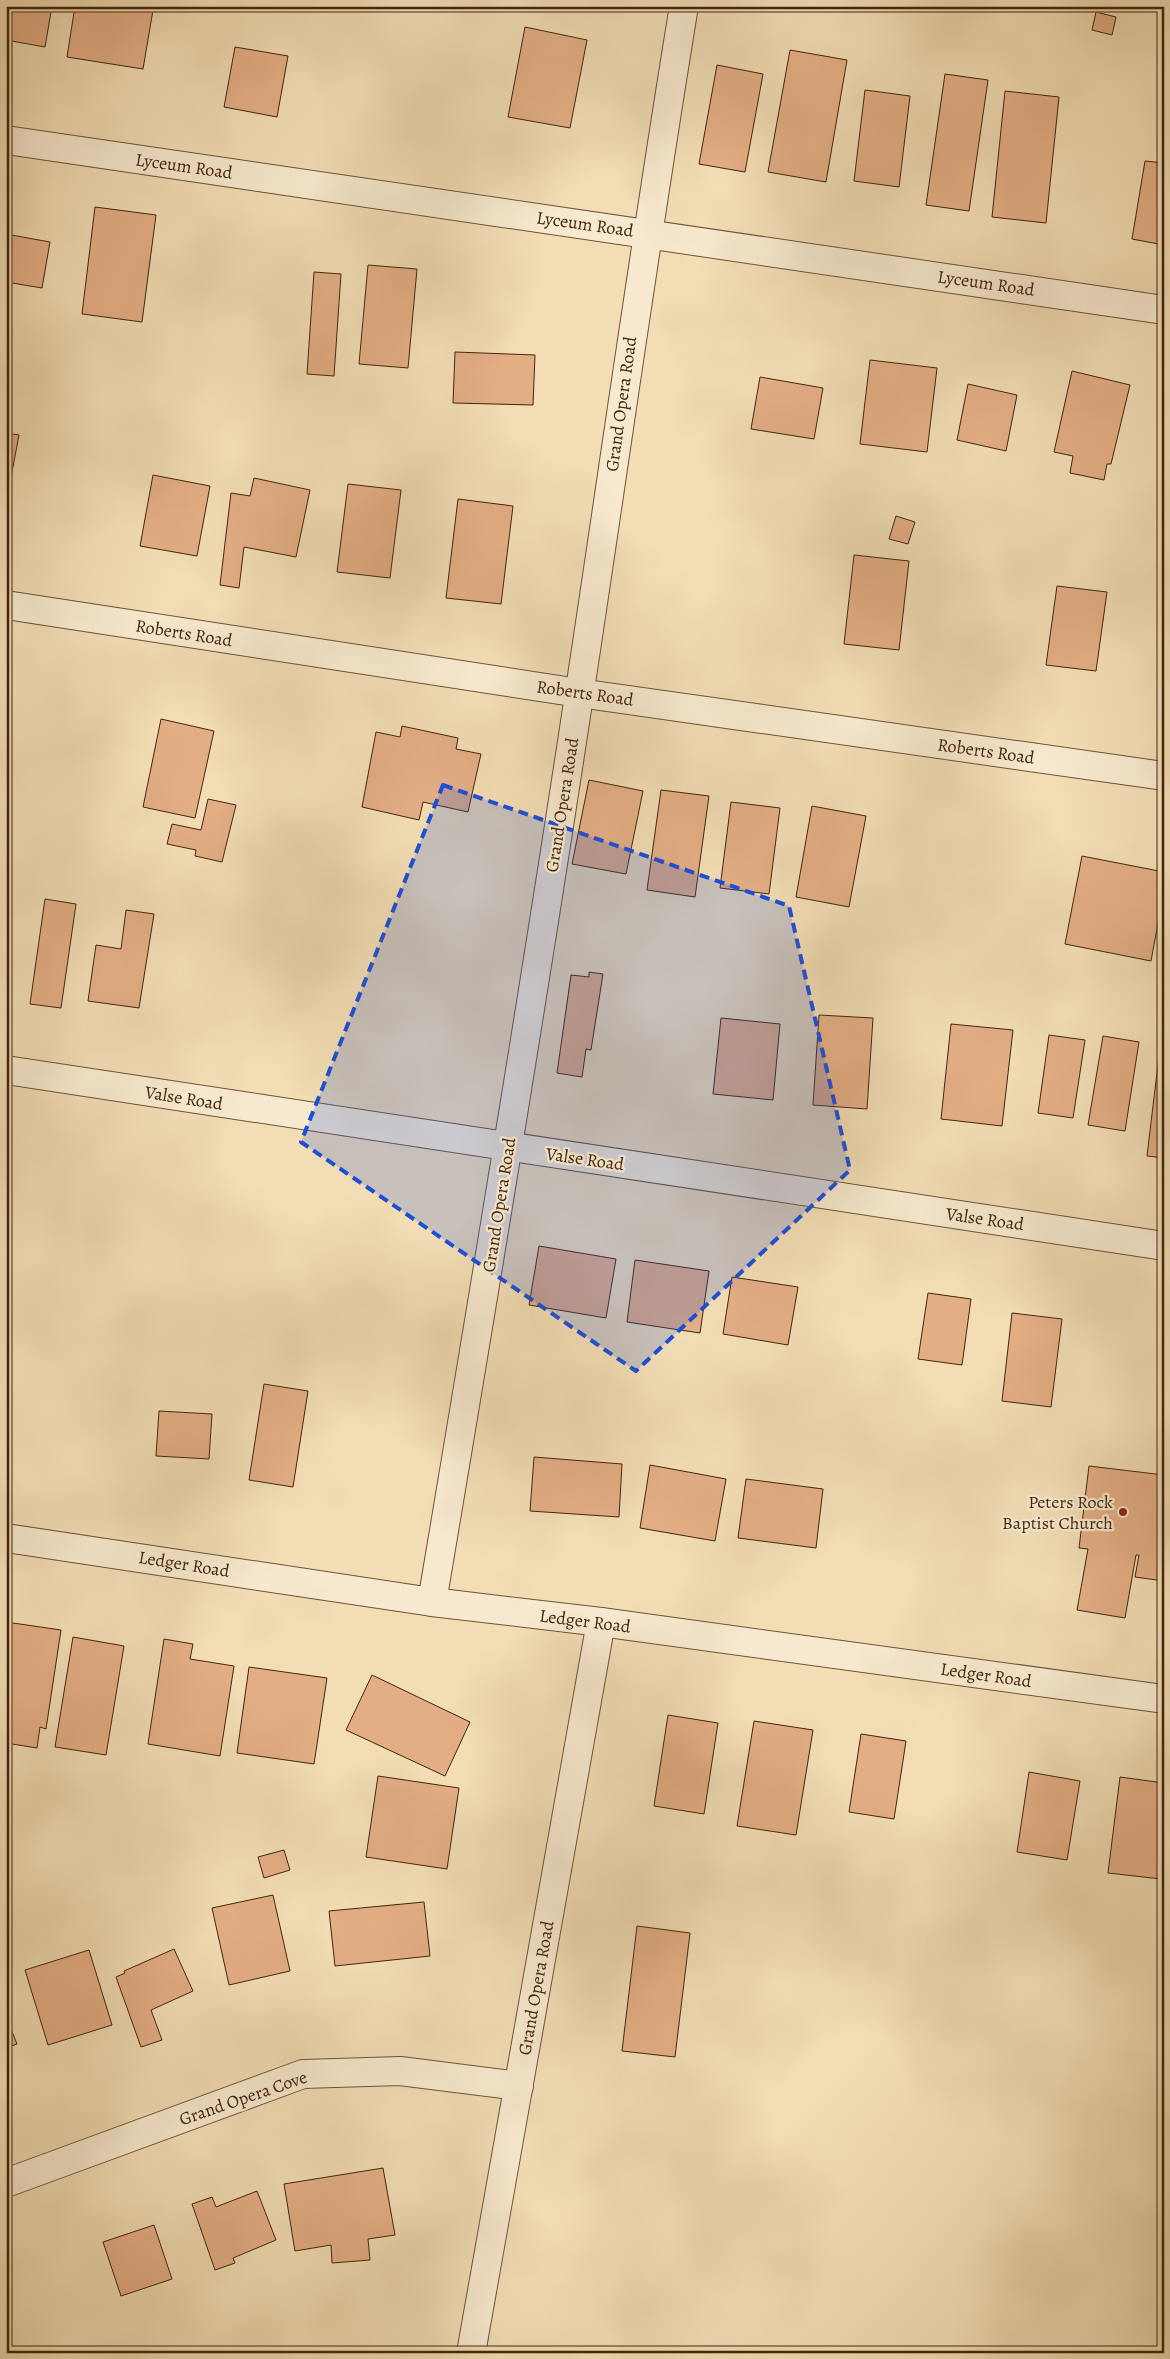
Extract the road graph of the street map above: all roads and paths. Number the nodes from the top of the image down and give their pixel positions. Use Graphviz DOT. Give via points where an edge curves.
graph roads {
  1 [pos="684,6"];
  2 [pos="6,140"];
  3 [pos="646,233"];
  4 [pos="1164,310"];
  5 [pos="6,605"];
  6 [pos="580,693"];
  7 [pos="1164,776"];
  8 [pos="6,1070"];
  9 [pos="509,1148"];
  10 [pos="1164,1246"];
  11 [pos="6,1538"];
  12 [pos="432,1602"];
  13 [pos="601,1622"];
  14 [pos="1164,1699"];
  15 [pos="519,2086"];
  16 [pos="6,2183"];
  17 [pos="471,2353"];
  1 -- 3 [label="street, Grand Opera Road"];
  2 -- 3 [label="street, Lyceum Road"];
  3 -- 4 [label="street, Lyceum Road"];
  3 -- 6 [label="street, Grand Opera Road"];
  5 -- 6 [label="street, Roberts Road"];
  6 -- 7 [label="street, Roberts Road"];
  6 -- 9 [label="street, Grand Opera Road"];
  8 -- 9 [label="street, Valse Road"];
  9 -- 10 [label="street, Valse Road"];
  9 -- 12 [label="street, Grand Opera Road"];
  11 -- 12 [label="street, Ledger Road"];
  12 -- 13 [label="street, Ledger Road"];
  13 -- 14 [label="street, Ledger Road"];
  13 -- 15 [label="street, Grand Opera Road"];
  15 -- 16 [label="street, Grand Opera Cove" via="400,2071 303,2074"];
  15 -- 17 [label="street, Grand Opera Road"];
}
